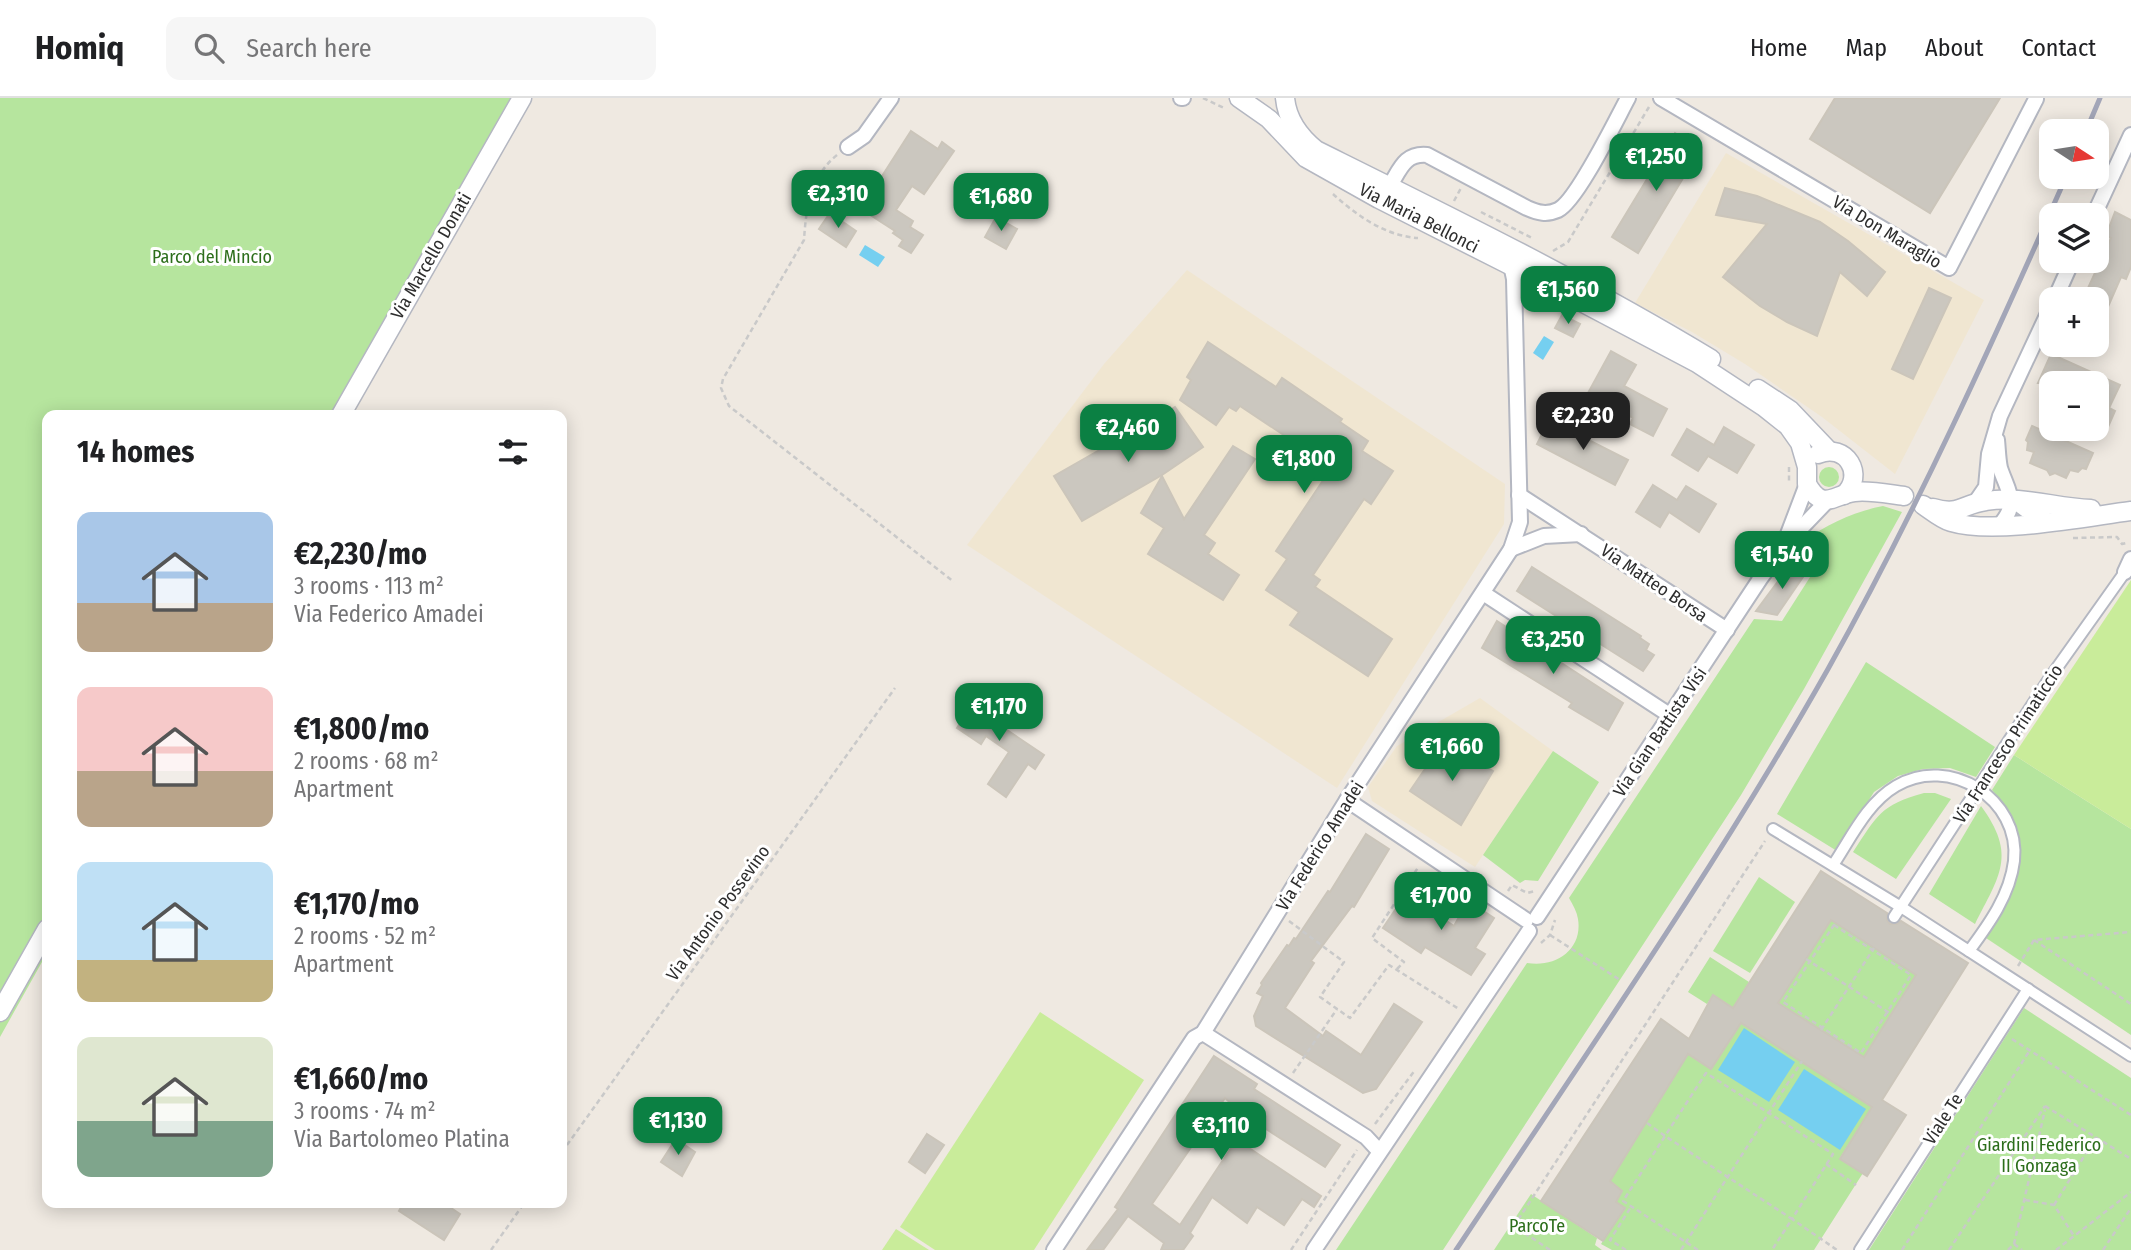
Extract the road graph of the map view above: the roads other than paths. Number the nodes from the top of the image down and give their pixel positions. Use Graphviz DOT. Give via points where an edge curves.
graph roads {
  1 [pos="522,98"];
  2 [pos="891,98"];
  3 [pos="1239,98"];
  4 [pos="1285,98"];
  5 [pos="1628,98"];
  6 [pos="1661,98"];
  7 [pos="2036,99"];
  8 [pos="2131,135"];
  9 [pos="848,147"];
  10 [pos="1389,187"];
  11 [pos="2100,203"];
  12 [pos="1474,220"];
  13 [pos="1512,267"];
  14 [pos="2039,333"];
  15 [pos="344,410"];
  16 [pos="1996,428"];
  17 [pos="1829,451"];
  18 [pos="1854,471"];
  19 [pos="1798,476"];
  20 [pos="1988,477"];
  21 [pos="2010,493"];
  22 [pos="1519,495"];
  23 [pos="1836,498"];
  24 [pos="1975,503"];
  25 [pos="2131,510"];
  26 [pos="2052,522"];
  27 [pos="1999,526"];
  28 [pos="1581,534"];
  29 [pos="1783,547"];
  30 [pos="1511,549"];
  31 [pos="2128,566"];
  32 [pos="1748,570"];
  33 [pos="1760,579"];
  34 [pos="1483,593"];
  35 [pos="1727,630"];
  36 [pos="1671,716"];
  37 [pos="1980,787"];
  38 [pos="1347,800"];
  39 [pos="1773,829"];
  40 [pos="1833,865"];
  41 [pos="1898,912"];
  42 [pos="1531,923"];
  43 [pos="42,938"];
  44 [pos="1969,951"];
  45 [pos="2028,989"];
  46 [pos="0,1012"];
  47 [pos="1203,1033"];
  48 [pos="2131,1056"];
  49 [pos="1379,1151"];
  50 [pos="1054,1250"];
  51 [pos="1314,1250"];
  52 [pos="1860,1250"];
  1 -- 15 [label="street, Via Marcello Donati"];
  2 -- 9 [label="street" via="864,136"];
  3 -- 13 [label="street, Via Maria Bellonci" via="1269,119 1306,158"];
  4 -- 10 [label="street, Via Maria Bellonci" via="1302,139"];
  5 -- 10 [label="street" via="1575,193 1560,209 1542,214 1427,155 1408,157"];
  6 -- 7 [label="street, Via Don Maraglio" via="1949,268"];
  8 -- 11 [label="street"];
  10 -- 12 [label="street, Via Maria Bellonci"];
  12 -- 13 [label="street" via="1484,243 1507,255"];
  12 -- 17 [label="street, Via Maria Bellonci" via="1733,372 1790,411"];
  13 -- 19 [label="street, Via Maria Bellonci" via="1697,363 1764,407 1788,426 1800,443"];
  13 -- 22 [label="street, Via Federico Amadei"];
  14 -- 16 [label="street"];
  16 -- 20 [label="street"];
  16 -- 21 [label="street" via="1999,465"];
  17 -- 18 [label="street, Via Maria Bellonci" via="1842,454"];
  17 -- 19 [label="street" via="1817,454"];
  18 -- 23 [label="street" via="1853,484"];
  18 -- 23 [label="street, Via Maria Bellonci" via="1904,496 1853,492"];
  19 -- 23 [label="street" via="1816,496"];
  19 -- 29 [label="street, Via Gian Battista Visi"];
  20 -- 21 [label="street" via="1996,490"];
  20 -- 24 [label="street"];
  21 -- 24 [label="street"];
  21 -- 25 [label="street" via="2038,503"];
  21 -- 26 [label="street" via="2026,509"];
  21 -- 27 [label="street" via="2006,518"];
  22 -- 28 [label="street, Via Matteo Borsa"];
  22 -- 30 [label="street, Via Federico Amadei" via="1520,522"];
  23 -- 29 [label="street, Via Gian Battista Visi"];
  24 -- 27 [label="street" via="1954,512 1923,505 1952,523"];
  25 -- 26 [label="street"];
  26 -- 27 [label="street"];
  28 -- 30 [label="street, Via Matteo Borsa" via="1544,536"];
  28 -- 35 [label="street, Via Matteo Borsa"];
  29 -- 33 [label="street, Via Gian Battista Visi"];
  30 -- 34 [label="street, Via Federico Amadei"];
  31 -- 37 [label="street, Via Francesco Primaticcio"];
  32 -- 33 [label="lane"];
  33 -- 35 [label="street, Via Gian Battista Visi"];
  34 -- 36 [label="street"];
  34 -- 38 [label="street, Via Federico Amadei"];
  35 -- 36 [label="street, Via Gian Battista Visi"];
  36 -- 42 [label="street, Via Gian Battista Visi"];
  37 -- 40 [label="street" via="1944,775 1897,785 1871,808"];
  37 -- 41 [label="street, Via Francesco Primaticcio"];
  37 -- 44 [label="street" via="2004,816 2014,859 2003,900"];
  38 -- 42 [label="street"];
  38 -- 47 [label="street, Via Federico Amadei"];
  39 -- 40 [label="street"];
  40 -- 41 [label="street"];
  41 -- 44 [label="street"];
  42 -- 49 [label="street, Via Gian Battista Visi"];
  43 -- 46 [label="street"];
  44 -- 45 [label="street"];
  45 -- 48 [label="street"];
  45 -- 52 [label="street, Viale Te"];
  47 -- 49 [label="street" via="1366,1137"];
  47 -- 50 [label="street, Via Federico Amadei" via="1194,1038"];
  49 -- 51 [label="street, Via Gian Battista Visi"];
}
